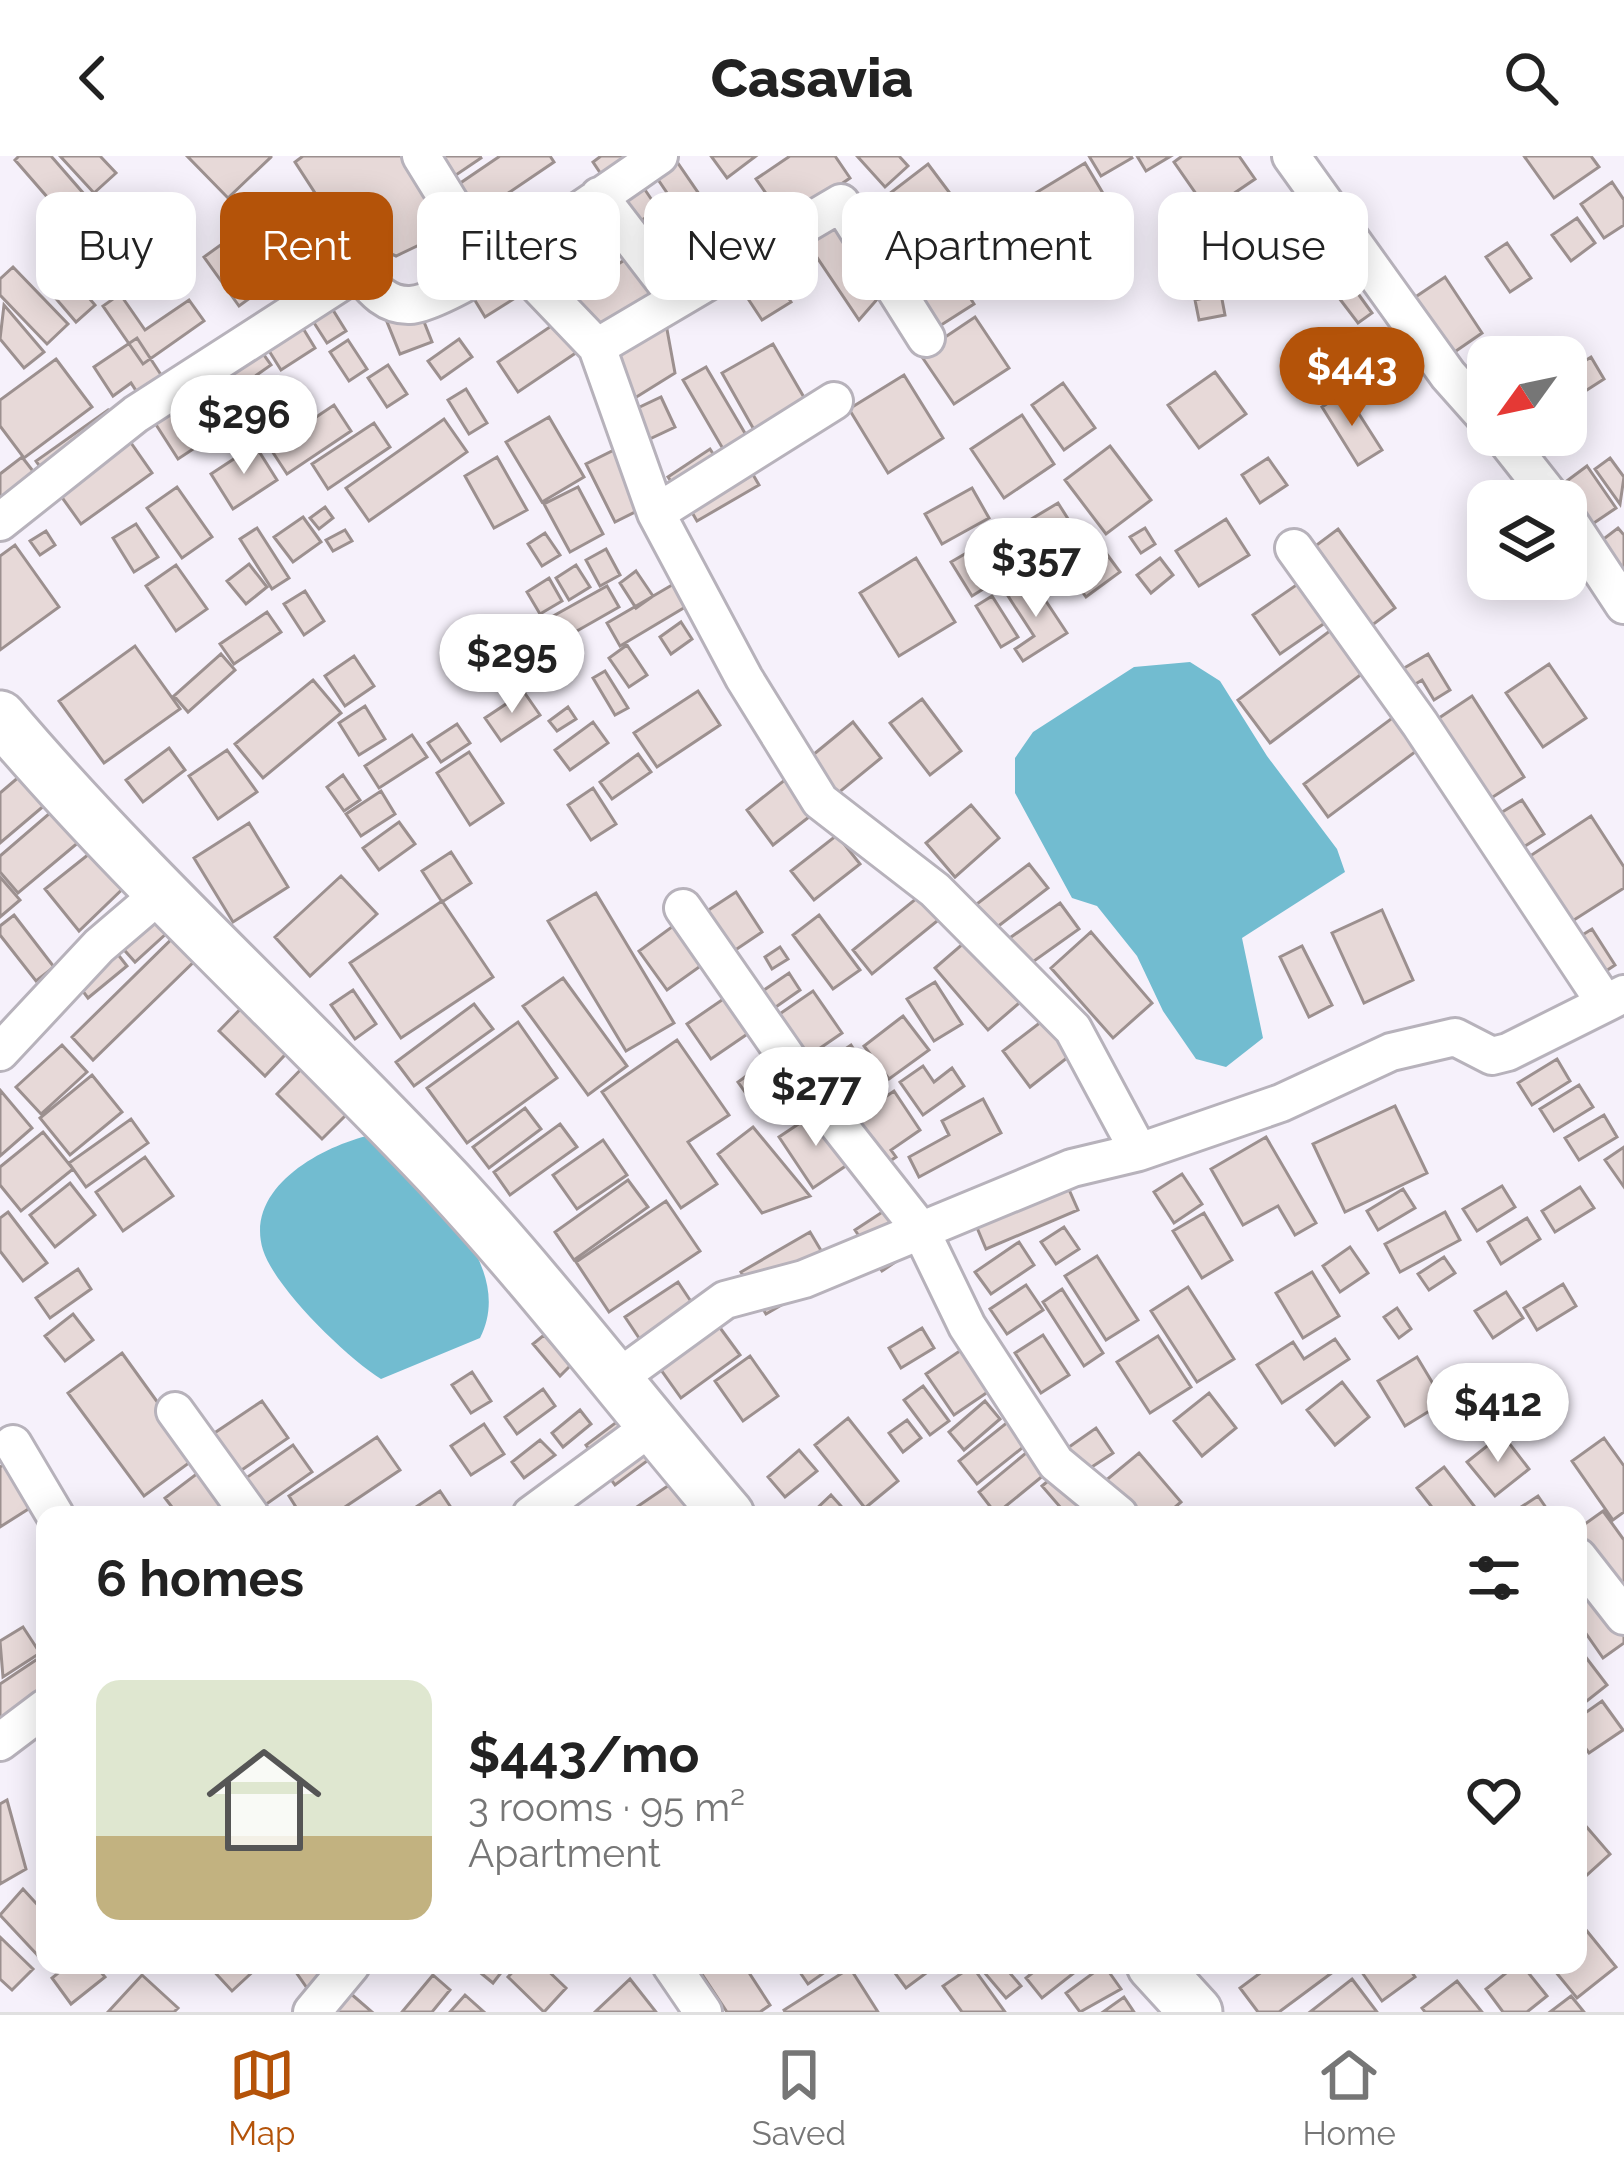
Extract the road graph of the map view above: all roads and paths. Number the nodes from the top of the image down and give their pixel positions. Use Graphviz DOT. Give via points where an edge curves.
graph roads {
  1 [pos="421,156"];
  2 [pos="659,156"];
  3 [pos="1291,156"];
  4 [pos="448,192"];
  5 [pos="605,192"];
  6 [pos="818,217"];
  7 [pos="620,223"];
  8 [pos="644,255"];
  9 [pos="423,300"];
  10 [pos="543,300"];
  11 [pos="676,300"];
  12 [pos="926,338"];
  13 [pos="597,347"];
  14 [pos="1467,396"];
  15 [pos="834,401"];
  16 [pos="1519,456"];
  17 [pos="1537,480"];
  18 [pos="656,513"];
  19 [pos="0,522"];
  20 [pos="1294,548"];
  21 [pos="1587,549"];
  22 [pos="1624,604"];
  23 [pos="0,717"];
  24 [pos="161,893"];
  25 [pos="683,908"];
  26 [pos="1614,998"];
  27 [pos="0,1052"];
  28 [pos="1139,1152"];
  29 [pos="920,1228"];
  30 [pos="619,1378"];
  31 [pos="175,1411"];
  32 [pos="652,1426"];
  33 [pos="13,1444"];
  34 [pos="50,1506"];
  35 [pos="244,1506"];
  36 [pos="543,1506"];
  37 [pos="720,1506"];
  38 [pos="1108,1506"];
  39 [pos="1587,1569"];
  40 [pos="1624,1616"];
  41 [pos="36,1715"];
  42 [pos="0,1742"];
  43 [pos="343,1974"];
  44 [pos="677,1974"];
  45 [pos="1161,1974"];
  46 [pos="311,2012"];
  47 [pos="703,2012"];
  48 [pos="1196,2012"];
  1 -- 4 [label="street"];
  2 -- 5 [label="street"];
  3 -- 14 [label="street"];
  6 -- 12 [label="street" via="841,203"];
  7 -- 8 [label="street"];
  9 -- 19 [label="street" via="391,302 358,271 136,414"];
  10 -- 13 [label="street"];
  11 -- 13 [label="street"];
  13 -- 18 [label="street"];
  15 -- 18 [label="street"];
  16 -- 17 [label="street"];
  18 -- 28 [label="street" via="820,801 935,890 1073,1029"];
  20 -- 26 [label="street"];
  21 -- 22 [label="street"];
  23 -- 24 [label="street"];
  24 -- 27 [label="street"];
  24 -- 30 [label="street" via="448,1184"];
  25 -- 29 [label="street" via="799,1075"];
  26 -- 28 [label="street" via="1508,1052 1492,1056 1456,1037 1391,1052 1282,1103"];
  28 -- 29 [label="street" via="1072,1168"];
  29 -- 30 [label="street" via="804,1280 725,1300"];
  29 -- 38 [label="street" via="967,1326 1056,1463"];
  30 -- 32 [label="street"];
  31 -- 35 [label="street"];
  32 -- 36 [label="street"];
  32 -- 37 [label="street"];
  33 -- 34 [label="street"];
  39 -- 40 [label="street"];
  41 -- 42 [label="street"];
  43 -- 46 [label="street"];
  44 -- 47 [label="street"];
  45 -- 48 [label="street"];
}
